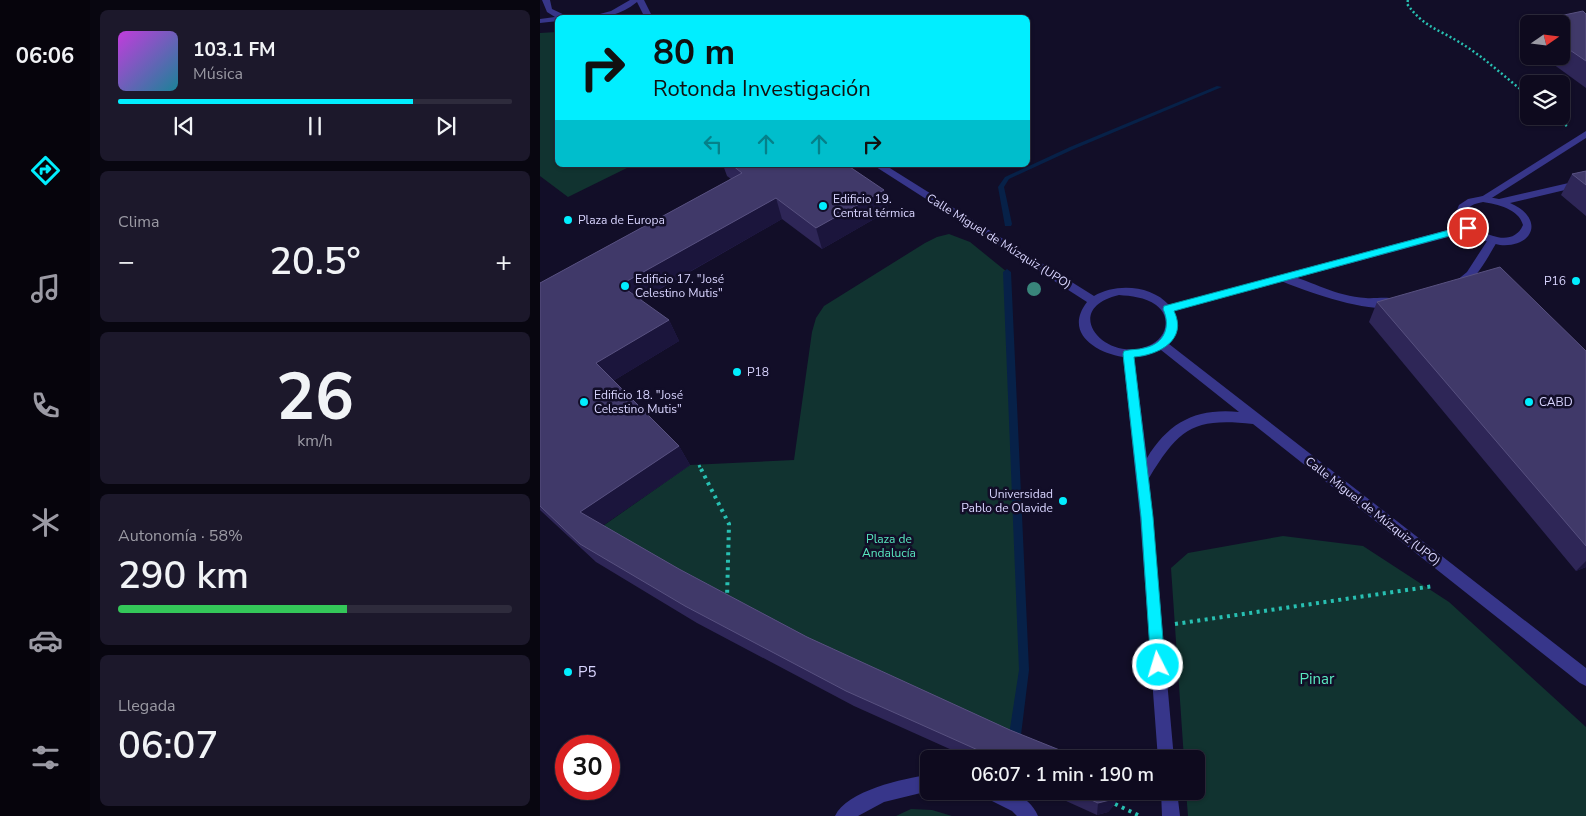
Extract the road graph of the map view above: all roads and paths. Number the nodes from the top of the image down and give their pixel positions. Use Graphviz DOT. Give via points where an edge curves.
graph roads {
  1 [pos="635,0"];
  2 [pos="640,0"];
  3 [pos="1408,0"];
  4 [pos="544,5"];
  5 [pos="558,15"];
  6 [pos="607,15"];
  7 [pos="648,15"];
  8 [pos="555,19"];
  9 [pos="540,21"];
  10 [pos="1520,89"];
  11 [pos="1586,134"];
  12 [pos="881,167"];
  13 [pos="1586,182"];
  14 [pos="1483,199"];
  15 [pos="1501,202"];
  16 [pos="1468,228"];
  17 [pos="1493,240"];
  18 [pos="1285,278"];
  19 [pos="1445,292"];
  20 [pos="1094,301"];
  21 [pos="1404,301"];
  22 [pos="1168,309"];
  23 [pos="1161,344"];
  24 [pos="1128,354"];
  25 [pos="1256,420"];
  26 [pos="699,465"];
  27 [pos="1143,476"];
  28 [pos="1464,582"];
  29 [pos="727,606"];
  30 [pos="1155,627"];
  31 [pos="1586,678"];
  32 [pos="1165,750"];
  33 [pos="920,784"];
  34 [pos="1008,800"];
  35 [pos="1170,800"];
  36 [pos="1115,804"];
  37 [pos="849,812"];
  38 [pos="1029,816"];
  39 [pos="1140,816"];
  40 [pos="1171,816"];
  1 -- 6 [label="street"];
  2 -- 7 [label="street"];
  3 -- 10 [label="path" via="1407,4 1417,18 1459,42"];
  4 -- 5 [label="street" via="549,12"];
  8 -- 9 [label="street"];
  11 -- 14 [label="street"];
  12 -- 20 [label="street, Calle Miguel de Múzquiz (UPO)"];
  13 -- 15 [label="street"];
  14 -- 15 [label="street"];
  14 -- 16 [label="street" via="1473,200 1461,208 1460,215"];
  15 -- 17 [label="street" via="1517,210 1527,227 1525,233 1512,240"];
  16 -- 17 [label="street"];
  16 -- 18 [label="street"];
  17 -- 19 [label="street" via="1471,275"];
  18 -- 21 [label="street" via="1328,296 1360,301"];
  18 -- 22 [label="street"];
  20 -- 22 [label="street" via="1105,294 1133,291 1153,297"];
  20 -- 24 [label="street" via="1084,320 1086,330 1103,348"];
  22 -- 23 [label="street" via="1172,329 1168,339"];
  23 -- 24 [label="street" via="1146,352"];
  23 -- 25 [label="street, Calle Miguel de Múzquiz (UPO)"];
  24 -- 27 [label="street"];
  25 -- 27 [label="street" via="1213,416 1192,420 1172,434"];
  25 -- 28 [label="street, Calle Miguel de Múzquiz (UPO)"];
  26 -- 29 [label="path" via="729,524"];
  27 -- 30 [label="street"];
  28 -- 30 [label="path"];
  28 -- 31 [label="street, Calle Miguel de Múzquiz (UPO)"];
  30 -- 32 [label="street"];
  33 -- 37 [label="street" via="910,785"];
  34 -- 38 [label="street"];
  35 -- 40 [label="street"];
  36 -- 39 [label="path"];
}
